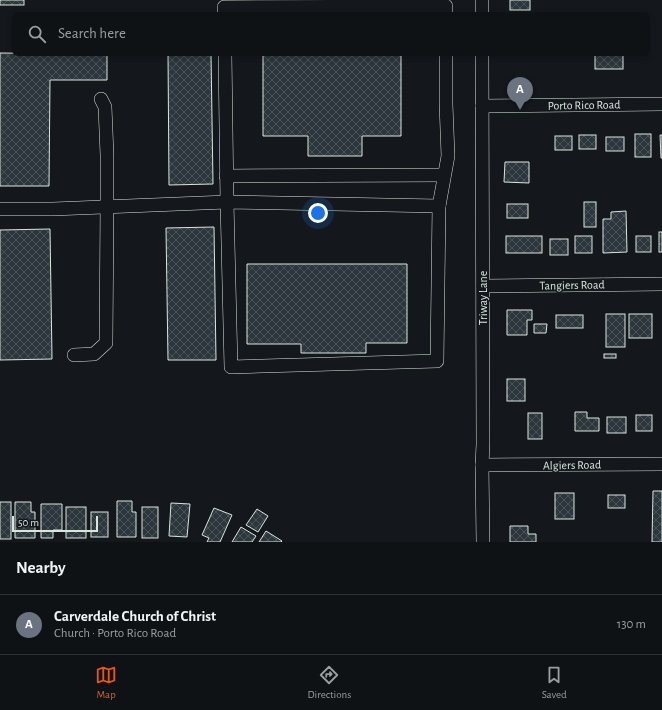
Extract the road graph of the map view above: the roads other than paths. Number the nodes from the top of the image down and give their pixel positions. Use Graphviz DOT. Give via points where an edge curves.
graph roads {
  1 [pos="482,0"];
  2 [pos="224,12"];
  3 [pos="446,12"];
  4 [pos="482,12"];
  5 [pos="225,56"];
  6 [pos="446,56"];
  7 [pos="482,56"];
  8 [pos="100,99"];
  9 [pos="662,104"];
  10 [pos="482,106"];
  11 [pos="444,175"];
  12 [pos="226,176"];
  13 [pos="227,202"];
  14 [pos="439,206"];
  15 [pos="107,207"];
  16 [pos="0,209"];
  17 [pos="662,284"];
  18 [pos="483,286"];
  19 [pos="74,355"];
  20 [pos="662,464"];
  21 [pos="482,465"];
  22 [pos="483,542"];
  1 -- 4 [label="street"];
  2 -- 3 [label="street" via="224,7 438,6 446,6"];
  5 -- 12 [label="street"];
  6 -- 11 [label="street" via="448,156"];
  7 -- 10 [label="street, Triway Lane"];
  8 -- 15 [label="street" via="105,107"];
  9 -- 10 [label="street, Porto Rico Road"];
  10 -- 18 [label="street, Triway Lane"];
  11 -- 12 [label="street"];
  11 -- 14 [label="street"];
  12 -- 13 [label="street"];
  13 -- 14 [label="street"];
  13 -- 14 [label="street" via="231,367 437,361"];
  13 -- 15 [label="street"];
  15 -- 16 [label="street"];
  15 -- 19 [label="street" via="106,343 94,354"];
  17 -- 18 [label="street, Tangiers Road"];
  18 -- 21 [label="street, Triway Lane"];
  20 -- 21 [label="street, Algiers Road"];
  21 -- 22 [label="street, Triway Lane"];
}
